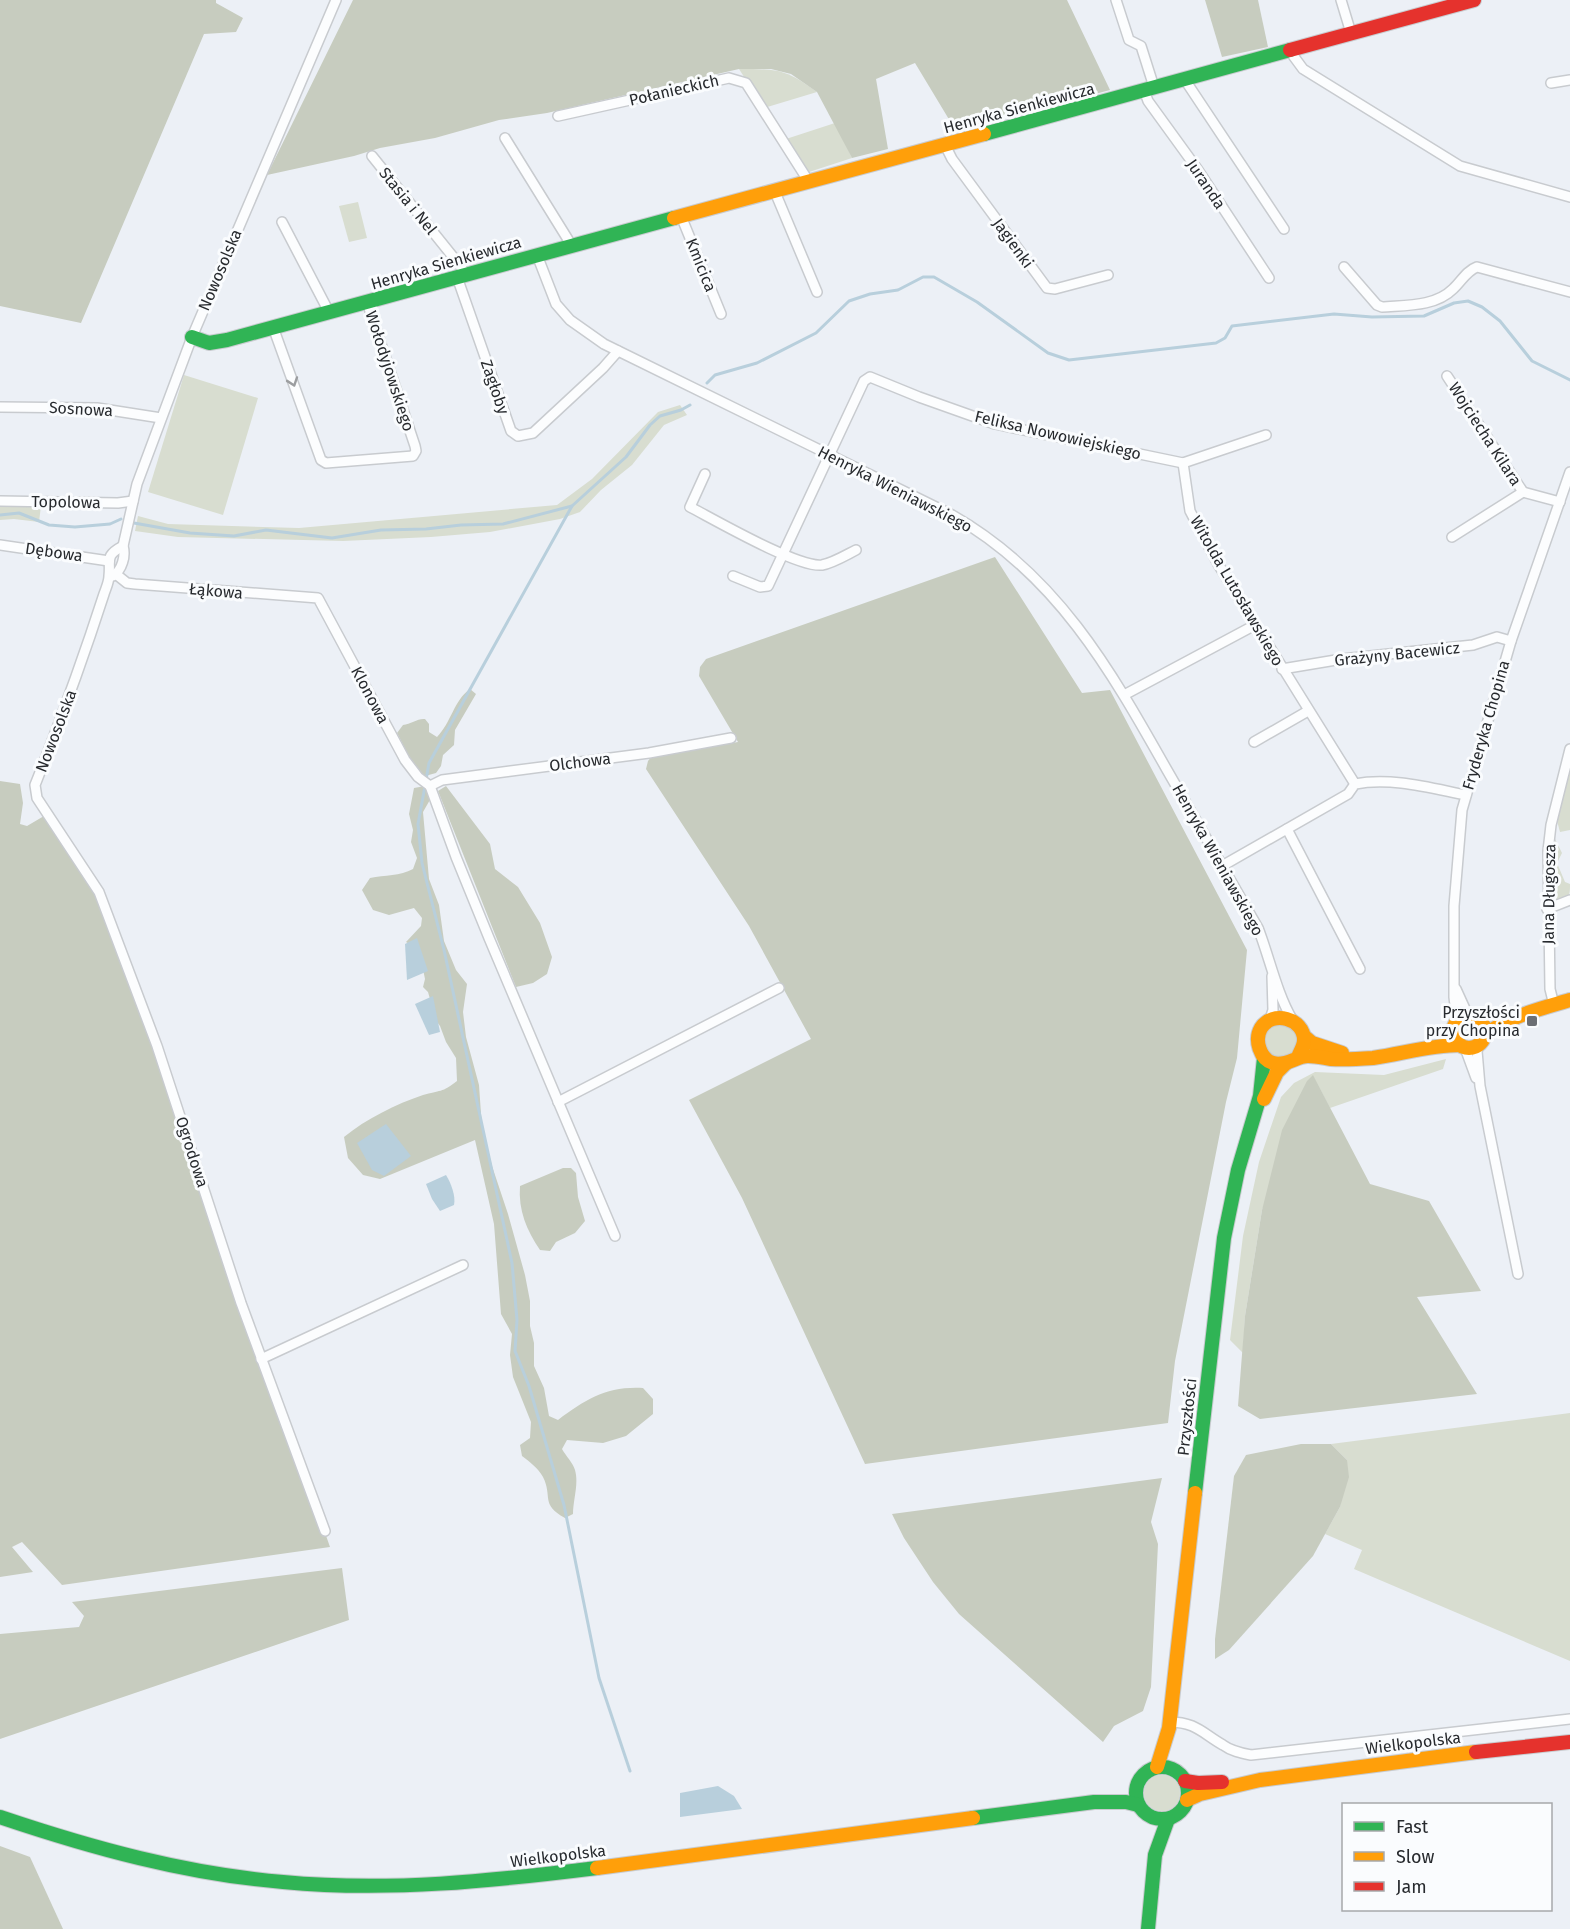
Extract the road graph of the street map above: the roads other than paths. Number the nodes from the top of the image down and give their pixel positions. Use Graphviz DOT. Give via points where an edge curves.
graph roads {
  1 [pos="336,0"];
  2 [pos="1116,0"];
  3 [pos="1341,0"];
  4 [pos="1474,0"];
  5 [pos="1438,5"];
  6 [pos="1351,33"];
  7 [pos="1289,50"];
  8 [pos="1185,80"];
  9 [pos="1570,80"];
  10 [pos="1551,83"];
  11 [pos="1149,89"];
  12 [pos="558,116"];
  13 [pos="505,138"];
  14 [pos="945,145"];
  15 [pos="372,156"];
  16 [pos="809,182"];
  17 [pos="775,192"];
  18 [pos="1570,197"];
  19 [pos="681,216"];
  20 [pos="282,222"];
  21 [pos="1284,229"];
  22 [pos="572,246"];
  23 [pos="537,255"];
  24 [pos="1344,267"];
  25 [pos="1108,275"];
  26 [pos="461,276"];
  27 [pos="1269,278"];
  28 [pos="817,292"];
  29 [pos="1570,292"];
  30 [pos="367,302"];
  31 [pos="329,312"];
  32 [pos="721,314"];
  33 [pos="273,327"];
  34 [pos="192,337"];
  35 [pos="618,351"];
  36 [pos="1447,376"];
  37 [pos="0,407"];
  38 [pos="161,418"];
  39 [pos="1266,435"];
  40 [pos="828,455"];
  41 [pos="1183,464"];
  42 [pos="1570,472"];
  43 [pos="705,474"];
  44 [pos="1523,492"];
  45 [pos="0,501"];
  46 [pos="132,501"];
  47 [pos="1560,502"];
  48 [pos="1452,537"];
  49 [pos="0,545"];
  50 [pos="123,546"];
  51 [pos="856,550"];
  52 [pos="783,554"];
  53 [pos="109,561"];
  54 [pos="113,575"];
  55 [pos="733,576"];
  56 [pos="318,598"];
  57 [pos="1255,625"];
  58 [pos="1511,641"];
  59 [pos="1282,669"];
  60 [pos="1124,695"];
  61 [pos="1308,711"];
  62 [pos="731,738"];
  63 [pos="1254,742"];
  64 [pos="1570,749"];
  65 [pos="1355,784"];
  66 [pos="35,785"];
  67 [pos="430,786"];
  68 [pos="1466,795"];
  69 [pos="1287,829"];
  70 [pos="1222,866"];
  71 [pos="1570,900"];
  72 [pos="1547,909"];
  73 [pos="1271,964"];
  74 [pos="1360,969"];
  75 [pos="1454,987"];
  76 [pos="779,988"];
  77 [pos="1570,1000"];
  78 [pos="1554,1005"];
  79 [pos="1523,1015"];
  80 [pos="1475,1018"];
  81 [pos="1270,1019"];
  82 [pos="1292,1019"];
  83 [pos="1455,1024"];
  84 [pos="1305,1037"];
  85 [pos="1482,1040"];
  86 [pos="1462,1047"];
  87 [pos="1418,1050"];
  88 [pos="1298,1057"];
  89 [pos="1264,1058"];
  90 [pos="1358,1058"];
  91 [pos="1285,1064"];
  92 [pos="1480,1086"];
  93 [pos="558,1102"];
  94 [pos="1256,1114"];
  95 [pos="615,1236"];
  96 [pos="463,1264"];
  97 [pos="1518,1274"];
  98 [pos="261,1359"];
  99 [pos="325,1531"];
  100 [pos="1570,1719"];
  101 [pos="1169,1725"];
  102 [pos="1570,1742"];
  103 [pos="1157,1767"];
  104 [pos="1175,1770"];
  105 [pos="1260,1780"];
  106 [pos="1185,1781"];
  107 [pos="1137,1786"];
  108 [pos="1187,1800"];
  109 [pos="1094,1802"];
  110 [pos="1138,1805"];
  111 [pos="0,1817"];
  112 [pos="1151,1817"];
  113 [pos="1168,1819"];
  114 [pos="1155,1855"];
  115 [pos="1148,1929"];
  1 -- 34 [label="street, Nowosolska"];
  2 -- 11 [label="street, Juranda" via="1129,40 1141,46"];
  3 -- 6 [label="street"];
  4 -- 5 [label="street, Henryka Sienkiewicza"];
  5 -- 6 [label="street, Henryka Sienkiewicza"];
  6 -- 7 [label="street, Henryka Sienkiewicza"];
  7 -- 8 [label="street, Henryka Sienkiewicza"];
  7 -- 18 [label="street" via="1303,69 1460,166"];
  8 -- 11 [label="street, Henryka Sienkiewicza"];
  8 -- 21 [label="street"];
  9 -- 10 [label="street"];
  11 -- 14 [label="street, Henryka Sienkiewicza"];
  11 -- 27 [label="street, Juranda" via="1148,101"];
  12 -- 16 [label="street, Połanieckich" via="729,78 746,83"];
  13 -- 22 [label="street"];
  14 -- 16 [label="street, Henryka Sienkiewicza"];
  14 -- 25 [label="street, Jagienki" via="1047,288"];
  15 -- 26 [label="street, Stasia i Nel" via="462,268"];
  16 -- 17 [label="street, Henryka Sienkiewicza"];
  17 -- 19 [label="street, Henryka Sienkiewicza"];
  17 -- 28 [label="street"];
  19 -- 22 [label="street, Henryka Sienkiewicza"];
  19 -- 32 [label="street, Kmicica"];
  20 -- 31 [label="street"];
  22 -- 23 [label="street, Henryka Sienkiewicza"];
  23 -- 26 [label="street, Henryka Sienkiewicza"];
  23 -- 35 [label="street, Henryka Wieniawskiego" via="556,304 570,320"];
  24 -- 29 [label="street" via="1382,307 1426,304 1452,291 1477,267"];
  26 -- 30 [label="street, Henryka Sienkiewicza"];
  26 -- 35 [label="street, Zagłoby" via="511,431 518,436 533,433"];
  30 -- 31 [label="street, Henryka Sienkiewicza"];
  33 -- 30 [label="street, Wołodyjowskiego, one-way" via="321,460 326,463 413,456 415,446"];
  31 -- 33 [label="street, Henryka Sienkiewicza"];
  33 -- 34 [label="street, Henryka Sienkiewicza" via="218,342"];
  34 -- 38 [label="street, Nowosolska"];
  35 -- 40 [label="street, Henryka Wieniawskiego"];
  36 -- 44 [label="street, Wojciecha Kilara"];
  37 -- 38 [label="street, Sosnowa" via="97,408"];
  38 -- 46 [label="street, Nowosolska"];
  39 -- 41 [label="street"];
  40 -- 41 [label="street, Feliksa Nowowiejskiego" via="870,376 994,424"];
  40 -- 52 [label="street"];
  40 -- 60 [label="street, Henryka Wieniawskiego" via="911,494 999,545 1062,606"];
  41 -- 57 [label="street, Witolda Lutosławskiego" via="1190,511"];
  42 -- 47 [label="street, Fryderyka Chopina"];
  43 -- 52 [label="street" via="690,507"];
  44 -- 47 [label="street, Wojciecha Kilara"];
  44 -- 48 [label="street, Wojciecha Kilara"];
  45 -- 46 [label="street, Topolowa"];
  46 -- 50 [label="street, Nowosolska"];
  47 -- 58 [label="street, Fryderyka Chopina"];
  49 -- 53 [label="street, Dębowa"];
  50 -- 53 [label="street" via="116,549"];
  50 -- 54 [label="street, Nowosolska" via="124,556"];
  51 -- 52 [label="street" via="822,565"];
  52 -- 55 [label="street" via="768,586 760,587"];
  53 -- 54 [label="street, Nowosolska"];
  54 -- 56 [label="street, Łąkowa" via="135,584"];
  54 -- 66 [label="street, Nowosolska"];
  56 -- 67 [label="street, Klonowa" via="405,760"];
  57 -- 59 [label="street, Witolda Lutosławskiego"];
  57 -- 60 [label="street"];
  58 -- 59 [label="street, Grażyny Bacewicz" via="1497,637 1473,645"];
  58 -- 68 [label="street, Fryderyka Chopina"];
  59 -- 61 [label="street, Witolda Lutosławskiego"];
  60 -- 70 [label="street, Henryka Wieniawskiego"];
  61 -- 63 [label="street"];
  61 -- 65 [label="street, Witolda Lutosławskiego"];
  62 -- 67 [label="street, Olchowa" via="649,753 442,780"];
  64 -- 72 [label="street, Jana Długosza" via="1550,834"];
  65 -- 68 [label="street" via="1372,781"];
  65 -- 69 [label="street" via="1348,794"];
  66 -- 98 [label="street, Ogrodowa" via="37,798 99,892 157,1046"];
  67 -- 93 [label="street"];
  68 -- 75 [label="street, Fryderyka Chopina" via="1454,906"];
  69 -- 70 [label="street"];
  69 -- 74 [label="street"];
  70 -- 73 [label="street, Henryka Wieniawskiego" via="1258,928"];
  71 -- 72 [label="street"];
  72 -- 78 [label="street, Jana Długosza"];
  73 -- 81 [label="street, Henryka Wieniawskiego"];
  73 -- 82 [label="street, Henryka Wieniawskiego"];
  75 -- 80 [label="street, Fryderyka Chopina" via="1466,1011"];
  75 -- 83 [label="street, Fryderyka Chopina"];
  76 -- 93 [label="street"];
  77 -- 78 [label="street"];
  78 -- 79 [label="street"];
  79 -- 80 [label="street" via="1485,1021"];
  79 -- 85 [label="street" via="1489,1032"];
  80 -- 83 [label="street" via="1461,1018"];
  80 -- 85 [label="street" via="1483,1025"];
  81 -- 82 [label="street"];
  81 -- 89 [label="street" via="1257,1037"];
  82 -- 84 [label="street"];
  83 -- 86 [label="street" via="1454,1039"];
  83 -- 87 [label="street"];
  84 -- 88 [label="street"];
  84 -- 90 [label="street" via="1322,1047"];
  85 -- 86 [label="street" via="1475,1047"];
  85 -- 92 [label="street" via="1477,1051"];
  86 -- 87 [label="street"];
  86 -- 92 [label="street"];
  87 -- 90 [label="street"];
  88 -- 90 [label="street"];
  88 -- 91 [label="street"];
  89 -- 91 [label="street"];
  89 -- 94 [label="street, Przyszłości"];
  91 -- 94 [label="street, Przyszłości"];
  92 -- 97 [label="street"];
  93 -- 95 [label="street"];
  94 -- 101 [label="street, Przyszłości" via="1224,1238"];
  96 -- 98 [label="street"];
  98 -- 99 [label="street, Ogrodowa"];
  100 -- 101 [label="street" via="1251,1755 1222,1745 1191,1725"];
  101 -- 103 [label="street, Przyszłości"];
  101 -- 104 [label="street, Przyszłości"];
  102 -- 105 [label="street, Wielkopolska"];
  103 -- 104 [label="street"];
  103 -- 107 [label="street" via="1143,1775"];
  104 -- 106 [label="street"];
  105 -- 106 [label="street, Wielkopolska"];
  105 -- 108 [label="street, Wielkopolska"];
  106 -- 108 [label="street"];
  107 -- 109 [label="street, Wielkopolska"];
  107 -- 110 [label="street"];
  108 -- 113 [label="street" via="1181,1811"];
  109 -- 110 [label="street, Wielkopolska"];
  109 -- 111 [label="street, Wielkopolska" via="616,1866 403,1886 323,1885 197,1871 109,1852"];
  110 -- 112 [label="street"];
  112 -- 113 [label="street"];
  112 -- 114 [label="street"];
  113 -- 114 [label="street"];
  114 -- 115 [label="street"];
}
